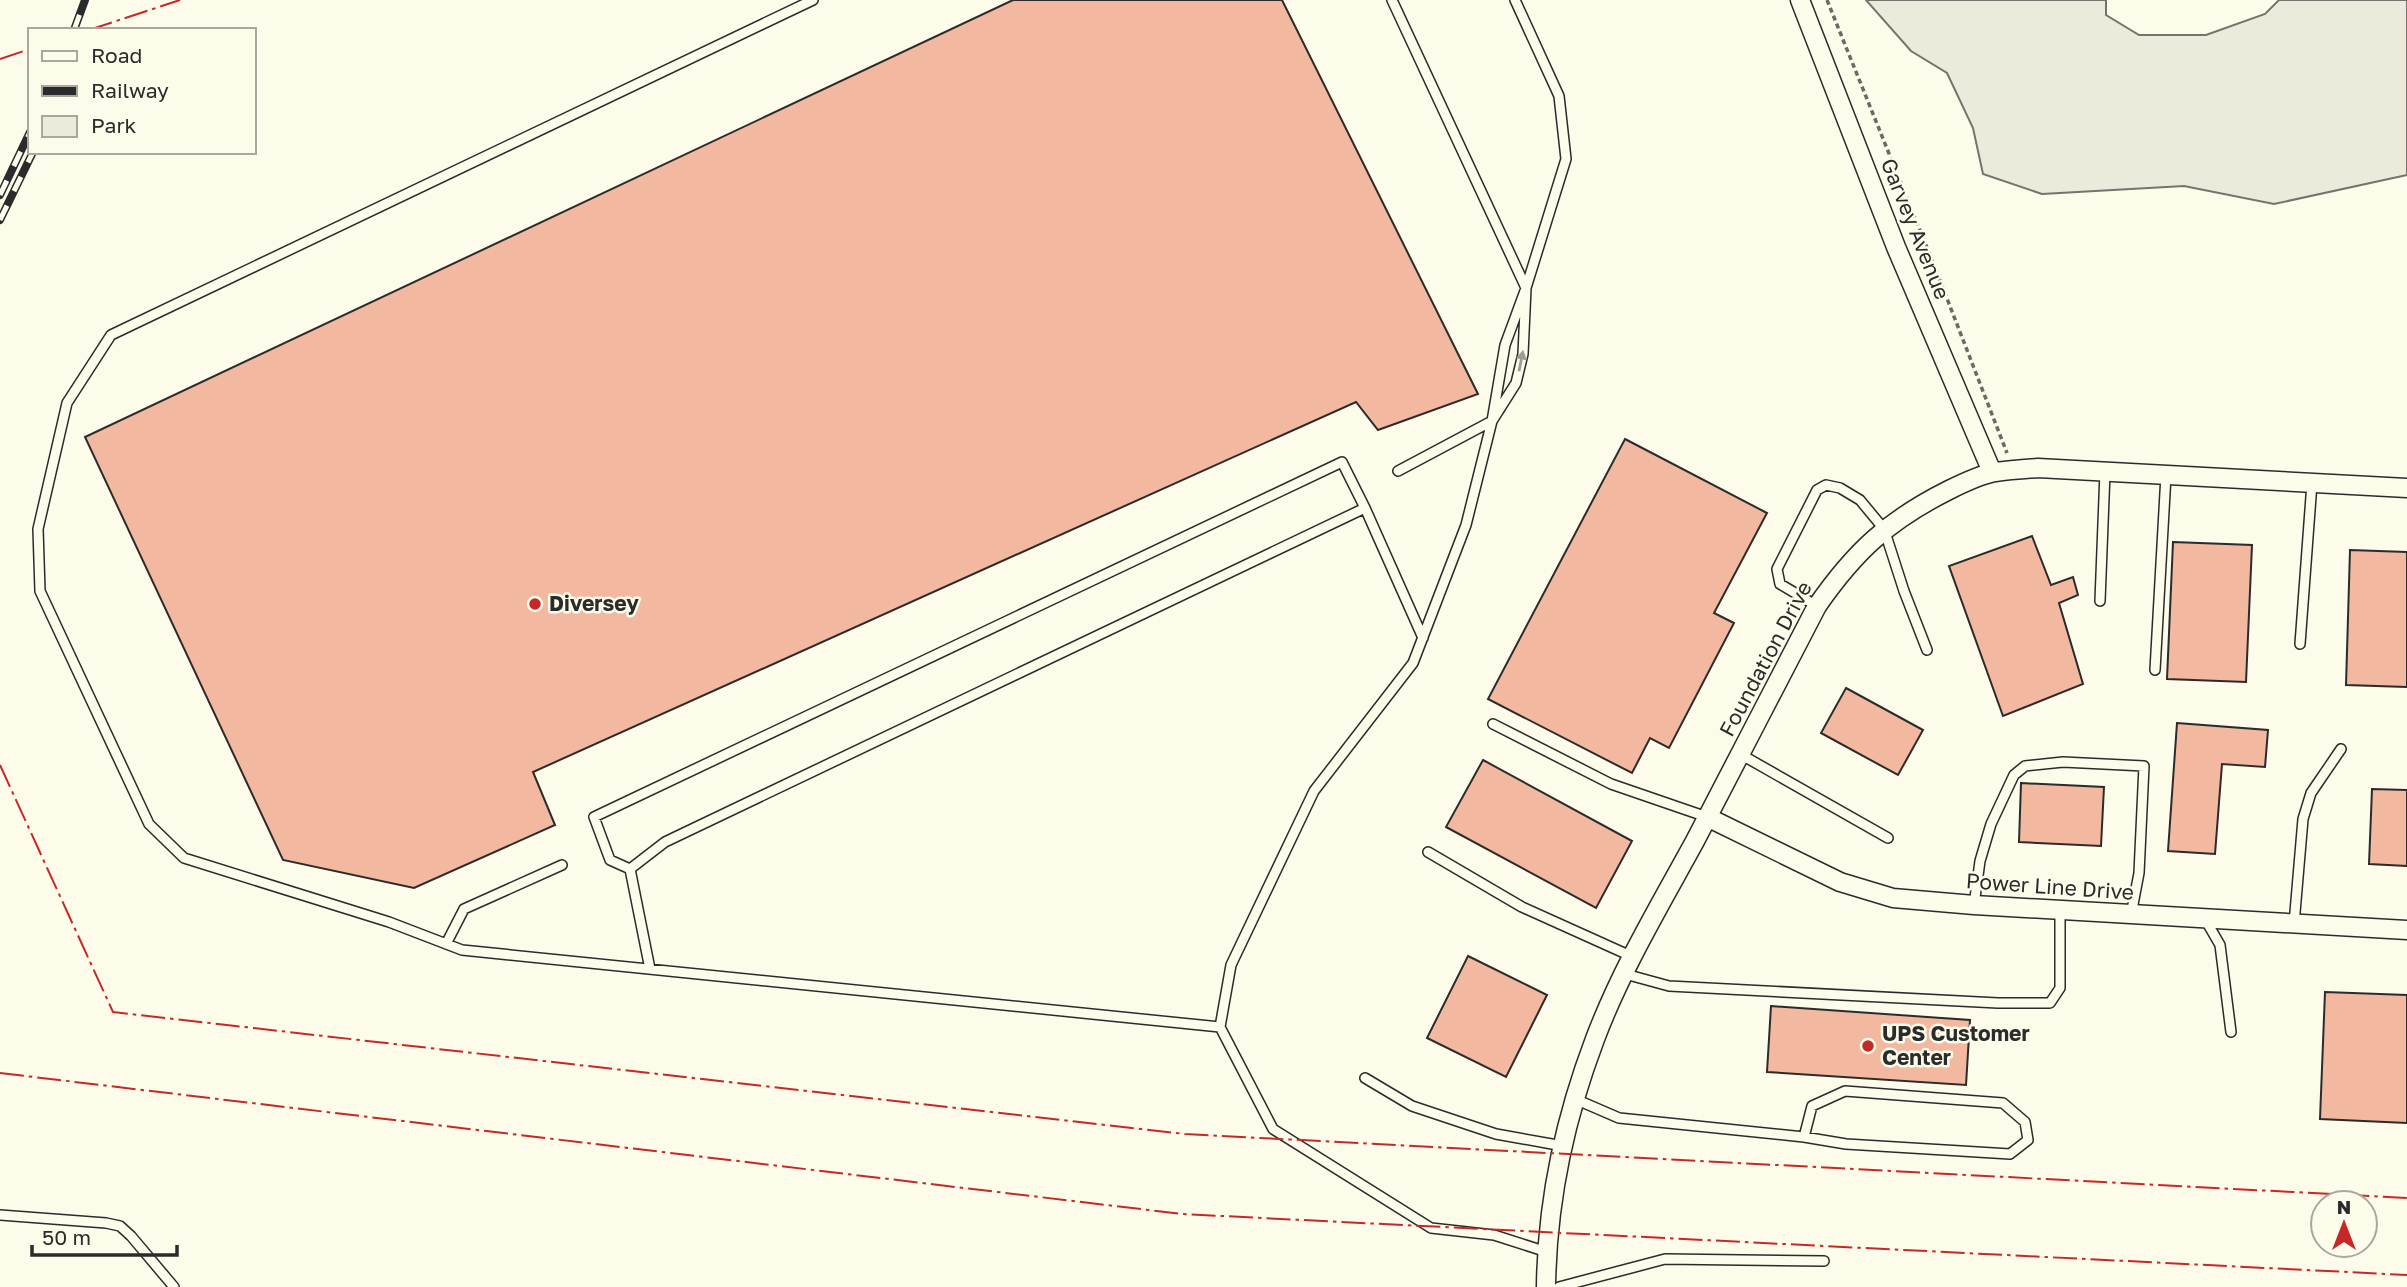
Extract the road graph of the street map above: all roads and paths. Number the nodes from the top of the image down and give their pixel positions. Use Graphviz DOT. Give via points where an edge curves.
graph roads {
  1 [pos="813,0"];
  2 [pos="1392,0"];
  3 [pos="1515,0"];
  4 [pos="1800,0"];
  5 [pos="1826,0"];
  6 [pos="1526,288"];
  7 [pos="1492,421"];
  8 [pos="2014,470"];
  9 [pos="1398,471"];
  10 [pos="1993,472"];
  11 [pos="2105,472"];
  12 [pos="2166,475"];
  13 [pos="2312,483"];
  14 [pos="2407,488"];
  15 [pos="1365,508"];
  16 [pos="1884,529"];
  17 [pos="2100,601"];
  18 [pos="1817,606"];
  19 [pos="1423,638"];
  20 [pos="2300,643"];
  21 [pos="1927,650"];
  22 [pos="2155,670"];
  23 [pos="1493,724"];
  24 [pos="2341,750"];
  25 [pos="1740,754"];
  26 [pos="1707,817"];
  27 [pos="1888,838"];
  28 [pos="1428,852"];
  29 [pos="562,865"];
  30 [pos="631,869"];
  31 [pos="1974,905"];
  32 [pos="2060,910"];
  33 [pos="2131,915"];
  34 [pos="2205,919"];
  35 [pos="2294,924"];
  36 [pos="2407,930"];
  37 [pos="446,944"];
  38 [pos="1629,965"];
  39 [pos="650,969"];
  40 [pos="1220,1027"];
  41 [pos="2231,1032"];
  42 [pos="1365,1078"];
  43 [pos="1575,1099"];
  44 [pos="1804,1137"];
  45 [pos="1563,1146"];
  46 [pos="0,1215"];
  47 [pos="1546,1252"];
  48 [pos="1824,1261"];
  49 [pos="174,1287"];
  50 [pos="1546,1287"];
  51 [pos="1559,1287"];
  1 -- 37 [label="lane" via="111,335 67,403 38,529 40,591 149,824 184,858"];
  2 -- 6 [label="lane"];
  3 -- 6 [label="lane" via="1559,96 1566,159"];
  4 -- 10 [label="street, Garvey Avenue" via="1896,247"];
  5 -- 8 [label="path"];
  6 -- 7 [label="lane" via="1504,345"];
  7 -- 6 [label="lane, one-way" via="1516,383 1523,354"];
  7 -- 9 [label="lane"];
  7 -- 19 [label="lane" via="1466,525"];
  8 -- 10 [label="street, Foundation Drive"];
  8 -- 11 [label="street, Foundation Drive"];
  10 -- 16 [label="street, Foundation Drive" via="1917,506"];
  11 -- 12 [label="street, Foundation Drive"];
  11 -- 17 [label="lane"];
  12 -- 13 [label="street, Foundation Drive"];
  12 -- 22 [label="lane"];
  13 -- 14 [label="street, Foundation Drive"];
  13 -- 20 [label="lane"];
  15 -- 19 [label="lane"];
  15 -- 30 [label="lane" via="665,842"];
  15 -- 30 [label="lane" via="1342,462 593,817 610,860"];
  16 -- 18 [label="street, Foundation Drive" via="1837,577"];
  16 -- 18 [label="lane" via="1860,500 1840,488 1826,485 1817,490 1777,569 1780,584"];
  16 -- 21 [label="lane"];
  18 -- 25 [label="street, Foundation Drive"];
  19 -- 40 [label="lane" via="1413,663 1314,791 1231,964"];
  23 -- 26 [label="lane" via="1611,784"];
  24 -- 35 [label="lane" via="2311,793 2303,819"];
  25 -- 26 [label="street, Foundation Drive"];
  25 -- 27 [label="lane"];
  26 -- 31 [label="street, Power Line Drive" via="1840,882 1893,898"];
  26 -- 38 [label="street, Foundation Drive"];
  28 -- 38 [label="lane"];
  29 -- 37 [label="lane" via="464,909"];
  30 -- 39 [label="lane"];
  31 -- 32 [label="street, Power Line Drive"];
  31 -- 33 [label="lane" via="1991,824 2014,775 2025,766 2063,762 2144,766 2139,873"];
  32 -- 33 [label="street, Power Line Drive"];
  32 -- 38 [label="lane" via="2061,980 2050,1003 1669,986"];
  33 -- 34 [label="street, Power Line Drive"];
  34 -- 35 [label="street, Power Line Drive"];
  34 -- 41 [label="lane" via="2220,945"];
  35 -- 36 [label="street, Power Line Drive"];
  37 -- 39 [label="lane" via="462,950"];
  38 -- 43 [label="street, Foundation Drive" via="1595,1037"];
  39 -- 40 [label="lane"];
  40 -- 47 [label="lane" via="1273,1129 1431,1228 1494,1235"];
  42 -- 45 [label="lane" via="1412,1106 1496,1134"];
  43 -- 44 [label="lane" via="1619,1118"];
  43 -- 45 [label="street, Foundation Drive"];
  44 -- 44 [label="lane" via="1846,1144 2010,1154 2028,1140 2025,1122 2003,1103 1845,1091 1812,1106"];
  45 -- 47 [label="street, Foundation Drive"];
  46 -- 49 [label="lane" via="120,1226"];
  47 -- 50 [label="street, Foundation Drive"];
  48 -- 51 [label="lane" via="1665,1259"];
}
